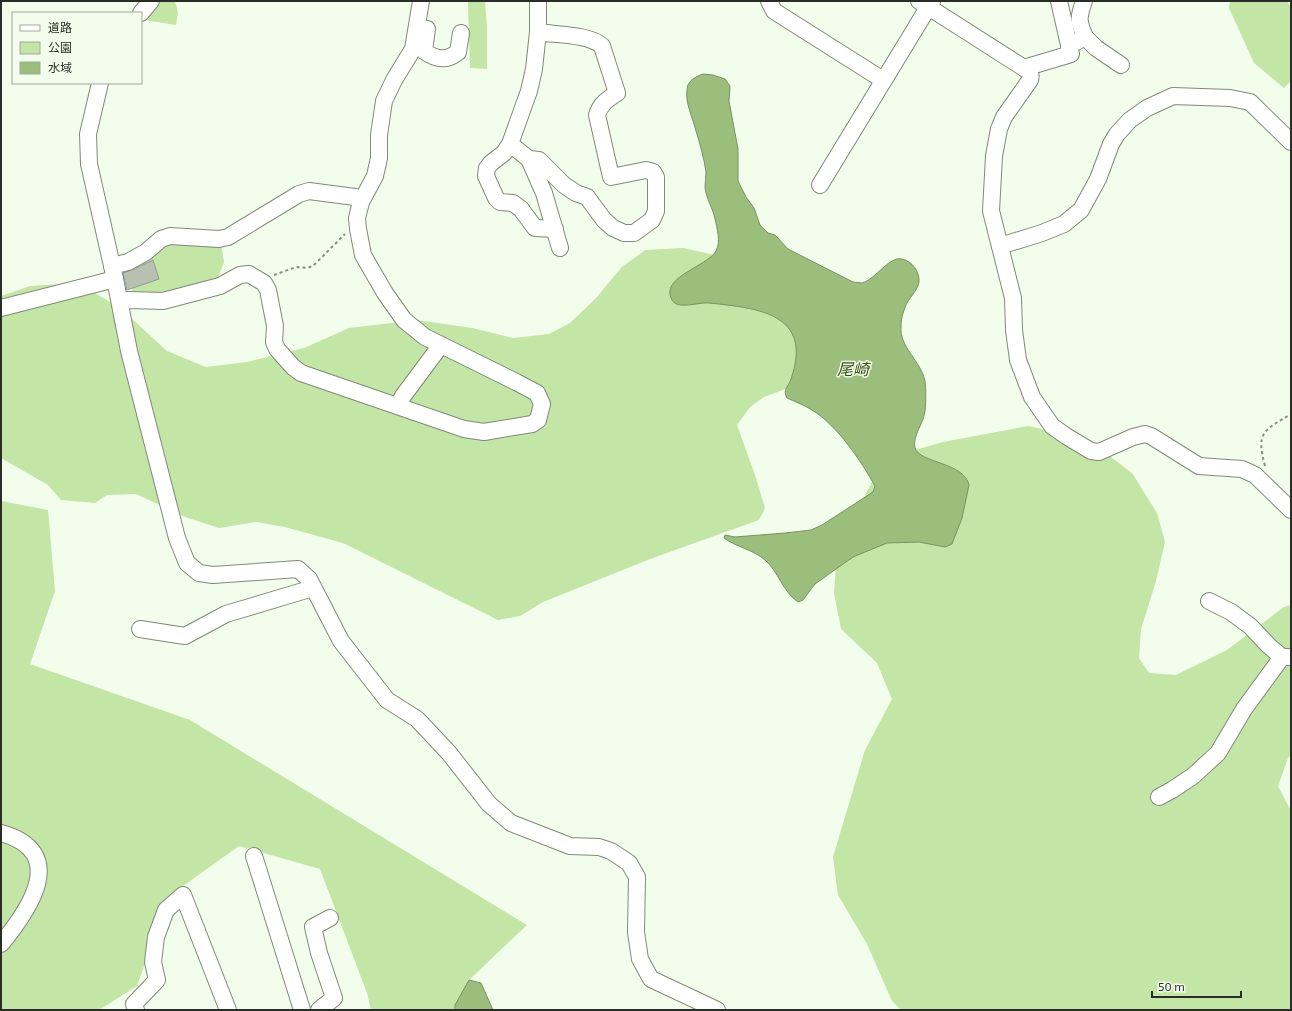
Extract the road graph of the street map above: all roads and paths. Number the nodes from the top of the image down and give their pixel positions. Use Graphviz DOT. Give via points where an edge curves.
graph roads {
  1 [pos="151,1"];
  2 [pos="421,1"];
  3 [pos="425,1"];
  4 [pos="538,1"];
  5 [pos="770,1"];
  6 [pos="1059,1"];
  7 [pos="1084,1"];
  8 [pos="927,3"];
  9 [pos="142,12"];
  10 [pos="538,32"];
  11 [pos="461,33"];
  12 [pos="1085,37"];
  13 [pos="1069,46"];
  14 [pos="1121,65"];
  15 [pos="1024,68"];
  16 [pos="883,80"];
  17 [pos="100,84"];
  18 [pos="1291,142"];
  19 [pos="510,144"];
  20 [pos="529,159"];
  21 [pos="820,185"];
  22 [pos="361,202"];
  23 [pos="358,226"];
  24 [pos="555,230"];
  25 [pos="1000,246"];
  26 [pos="560,248"];
  27 [pos="114,273"];
  28 [pos="264,283"];
  29 [pos="120,303"];
  30 [pos="1,308"];
  31 [pos="441,345"];
  32 [pos="398,406"];
  33 [pos="1291,414"];
  34 [pos="1267,471"];
  35 [pos="1291,510"];
  36 [pos="313,588"];
  37 [pos="1209,601"];
  38 [pos="140,629"];
  39 [pos="1287,657"];
  40 [pos="1159,797"];
  41 [pos="1,833"];
  42 [pos="254,856"];
  43 [pos="330,918"];
  44 [pos="1,944"];
  45 [pos="132,1008"];
  46 [pos="228,1010"];
  47 [pos="302,1010"];
  48 [pos="319,1010"];
  49 [pos="717,1010"];
  1 -- 9 [label="street"];
  2 -- 22 [label="street" via="413,49 384,101 375,176"];
  3 -- 11 [label="street" via="430,10 424,51 432,57 447,58 454,55 458,52"];
  4 -- 10 [label="street"];
  5 -- 16 [label="street" via="774,11"];
  6 -- 13 [label="street"];
  7 -- 12 [label="street" via="1079,15"];
  8 -- 15 [label="street"];
  8 -- 16 [label="street"];
  10 -- 19 [label="street" via="532,83"];
  10 -- 20 [label="street" via="586,38 602,46 617,93 602,103 597,115 611,177 646,170 653,172 656,177 656,211 652,220 634,233 624,233 613,228 588,197 564,185 539,160"];
  12 -- 13 [label="street"];
  12 -- 14 [label="street"];
  13 -- 15 [label="street" via="1070,54"];
  15 -- 25 [label="street" via="1030,73 1030,80 1004,117 999,128 994,156 991,211"];
  16 -- 21 [label="street"];
  17 -- 27 [label="street" via="88,134 89,164"];
  18 -- 25 [label="street" via="1250,102 1230,98 1173,96 1147,108 1130,120 1117,134 1098,179 1081,210 1064,224"];
  19 -- 20 [label="street"];
  19 -- 24 [label="street" via="487,168 486,176 496,198 500,202 513,203 521,209 535,228"];
  20 -- 24 [label="street" via="544,192"];
  22 -- 23 [label="street"];
  22 -- 27 [label="street" via="355,197 309,192 299,194 228,237 219,239 170,236"];
  23 -- 28 [label="path" via="352,226 314,266 296,267 275,275"];
  23 -- 31 [label="street" via="362,255 385,293 404,320 425,337"];
  24 -- 26 [label="street"];
  25 -- 35 [label="street" via="1013,298 1018,360 1032,396 1052,426 1092,451 1099,452 1133,437 1145,434 1151,436 1200,466 1242,469 1255,475"];
  27 -- 29 [label="street"];
  27 -- 30 [label="street"];
  28 -- 29 [label="street" via="249,274 220,286 164,301 128,300"];
  28 -- 32 [label="street" via="274,313 274,342 293,367 301,373"];
  29 -- 36 [label="street" via="129,351 177,538 187,564 199,573 213,575 298,569 309,579"];
  31 -- 32 [label="street"];
  31 -- 32 [label="street" via="537,393 542,404 538,420 532,424 484,432 464,429"];
  33 -- 34 [label="path" via="1263,434 1261,450"];
  36 -- 38 [label="street" via="226,614 185,636"];
  36 -- 49 [label="street" via="341,641 388,700 417,719 450,753 489,804 511,823 570,846 599,847 611,851 629,863 637,877 636,932 640,959 651,979"];
  37 -- 39 [label="street" via="1231,612 1250,626 1269,646"];
  39 -- 40 [label="street" via="1244,709 1218,753 1193,776"];
  41 -- 44 [label="street" via="14,837 30,847 39,866 39,880 16,925"];
  42 -- 47 [label="street"];
  43 -- 48 [label="street" via="313,927 334,998"];
  45 -- 46 [label="street" via="157,980 153,962 156,937 166,910 183,895"];
}
